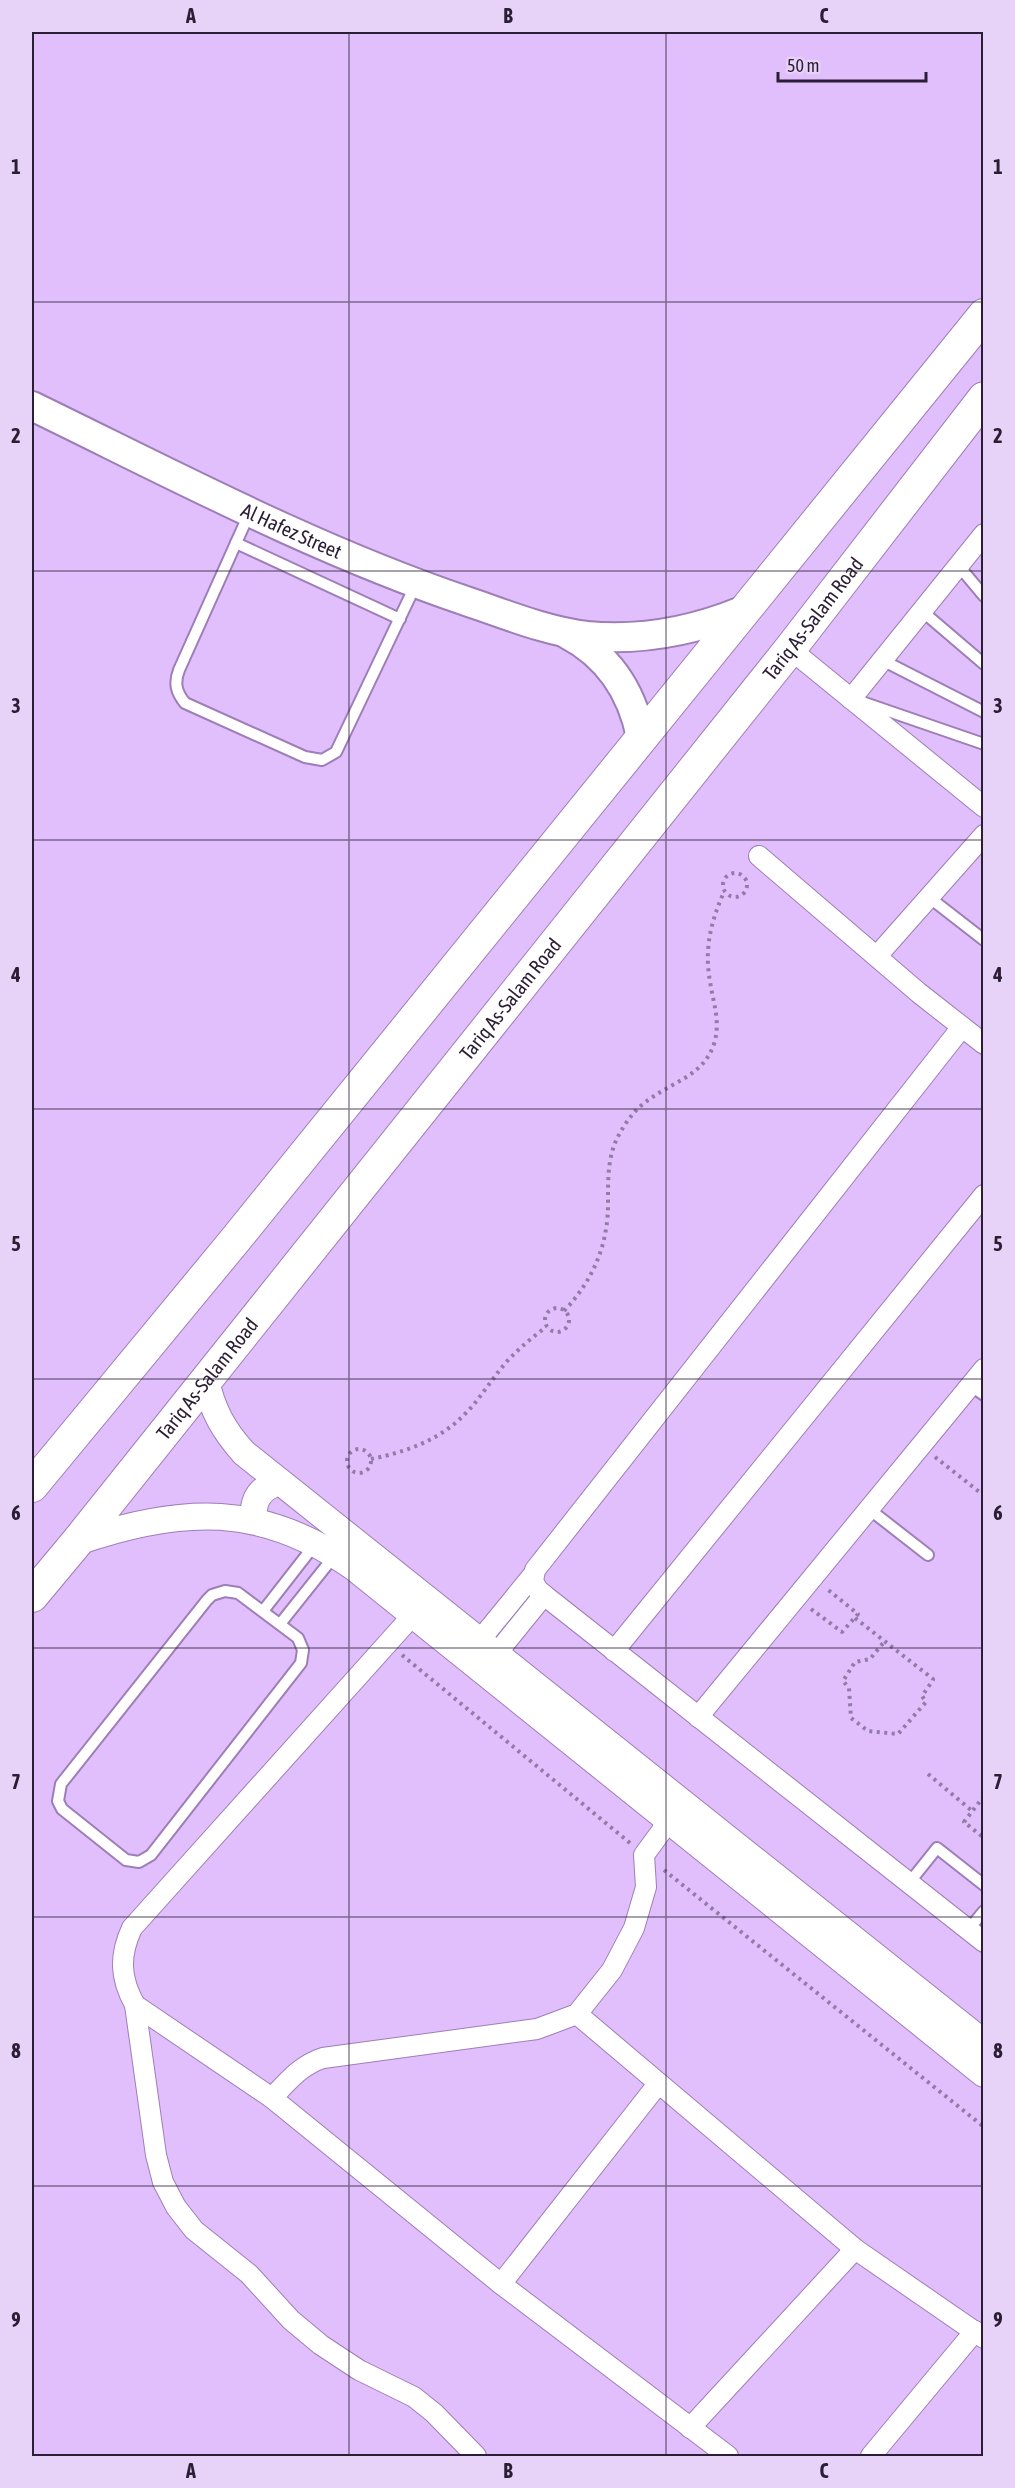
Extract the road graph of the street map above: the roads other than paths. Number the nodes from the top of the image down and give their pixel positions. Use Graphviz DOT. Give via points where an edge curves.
graph roads {
  1 [pos="984,315"];
  2 [pos="984,398"];
  3 [pos="32,406"];
  4 [pos="251,512"];
  5 [pos="982,538"];
  6 [pos="236,543"];
  7 [pos="958,565"];
  8 [pos="416,584"];
  9 [pos="984,596"];
  10 [pos="742,611"];
  11 [pos="922,611"];
  12 [pos="400,619"];
  13 [pos="563,632"];
  14 [pos="790,649"];
  15 [pos="882,660"];
  16 [pos="984,664"];
  17 [pos="851,699"];
  18 [pos="984,712"];
  19 [pos="642,737"];
  20 [pos="984,744"];
  21 [pos="984,807"];
  22 [pos="984,835"];
  23 [pos="759,856"];
  24 [pos="930,898"];
  25 [pos="984,940"];
  26 [pos="877,956"];
  27 [pos="962,1027"];
  28 [pos="984,1044"];
  29 [pos="984,1195"];
  30 [pos="984,1369"];
  31 [pos="206,1380"];
  32 [pos="977,1390"];
  33 [pos="279,1482"];
  34 [pos="32,1486"];
  35 [pos="869,1509"];
  36 [pos="254,1520"];
  37 [pos="77,1542"];
  38 [pos="326,1549"];
  39 [pos="928,1554"];
  40 [pos="533,1575"];
  41 [pos="544,1595"];
  42 [pos="32,1596"];
  43 [pos="421,1607"];
  44 [pos="263,1611"];
  45 [pos="280,1624"];
  46 [pos="488,1647"];
  47 [pos="614,1651"];
  48 [pos="698,1717"];
  49 [pos="669,1821"];
  50 [pos="909,1883"];
  51 [pos="984,1885"];
  52 [pos="984,1911"];
  53 [pos="976,1936"];
  54 [pos="135,2005"];
  55 [pos="577,2014"];
  56 [pos="984,2043"];
  57 [pos="984,2074"];
  58 [pos="658,2084"];
  59 [pos="272,2098"];
  60 [pos="855,2249"];
  61 [pos="501,2284"];
  62 [pos="979,2335"];
  63 [pos="690,2428"];
  64 [pos="476,2457"];
  65 [pos="728,2457"];
  66 [pos="871,2457"];
  1 -- 10 [label="main road"];
  2 -- 14 [label="main road, Tariq As-Salam Road"];
  3 -- 4 [label="main road, Al Hafez Street"];
  4 -- 6 [label="lane"];
  4 -- 8 [label="main road, Al Hafez Street"];
  5 -- 7 [label="street"];
  6 -- 12 [label="lane"];
  6 -- 12 [label="lane" via="176,678 179,696 193,707 305,758 330,757 341,745"];
  7 -- 9 [label="lane"];
  7 -- 11 [label="street"];
  8 -- 12 [label="lane"];
  8 -- 13 [label="main road, Al Hafez Street"];
  10 -- 13 [label="main road, Al Hafez Street" via="663,634 613,637"];
  10 -- 19 [label="main road"];
  11 -- 15 [label="street"];
  11 -- 16 [label="lane"];
  13 -- 19 [label="main road, Al Hafez Street" via="595,652 620,681 638,717"];
  14 -- 17 [label="street"];
  14 -- 31 [label="main road, Tariq As-Salam Road"];
  15 -- 17 [label="street"];
  15 -- 18 [label="lane"];
  17 -- 20 [label="lane"];
  17 -- 21 [label="street"];
  19 -- 34 [label="main road"];
  22 -- 24 [label="street"];
  23 -- 26 [label="street"];
  24 -- 25 [label="lane"];
  24 -- 26 [label="street"];
  26 -- 27 [label="street"];
  27 -- 28 [label="street"];
  27 -- 40 [label="street"];
  29 -- 47 [label="street"];
  30 -- 32 [label="street"];
  31 -- 33 [label="street" via="218,1420 230,1437"];
  31 -- 37 [label="main road, Tariq As-Salam Road"];
  32 -- 35 [label="street" via="921,1446"];
  33 -- 36 [label="street" via="258,1496"];
  33 -- 43 [label="street"];
  35 -- 39 [label="lane"];
  35 -- 48 [label="street"];
  36 -- 37 [label="street" via="182,1516 128,1526"];
  36 -- 38 [label="street" via="280,1527"];
  37 -- 42 [label="main road, Tariq As-Salam Road"];
  38 -- 43 [label="street"];
  38 -- 44 [label="lane"];
  38 -- 45 [label="lane"];
  40 -- 41 [label="street" via="535,1586"];
  40 -- 46 [label="street"];
  41 -- 46 [label="street"];
  41 -- 47 [label="street"];
  43 -- 46 [label="street"];
  43 -- 49 [label="street"];
  43 -- 54 [label="street" via="132,1928 121,1959 122,1975"];
  44 -- 45 [label="lane"];
  44 -- 45 [label="lane" via="238,1593 212,1595 61,1784 58,1801 62,1809 126,1860 139,1862 151,1855 301,1663 302,1644"];
  46 -- 56 [label="street"];
  47 -- 48 [label="street"];
  48 -- 50 [label="street"];
  49 -- 55 [label="street" via="644,1855 646,1887 634,1928 612,1970"];
  49 -- 57 [label="street"];
  50 -- 51 [label="lane" via="937,1848"];
  50 -- 53 [label="street"];
  52 -- 53 [label="lane"];
  54 -- 59 [label="street"];
  54 -- 64 [label="street" via="156,2155 163,2182 176,2207 194,2230 249,2274 291,2320 359,2370 414,2397"];
  55 -- 58 [label="street"];
  55 -- 59 [label="street" via="537,2029 323,2058 299,2070"];
  58 -- 60 [label="street"];
  58 -- 61 [label="street"];
  59 -- 61 [label="street"];
  60 -- 62 [label="street"];
  60 -- 63 [label="street"];
  61 -- 63 [label="street"];
  62 -- 66 [label="street"];
  63 -- 65 [label="street"];
}
